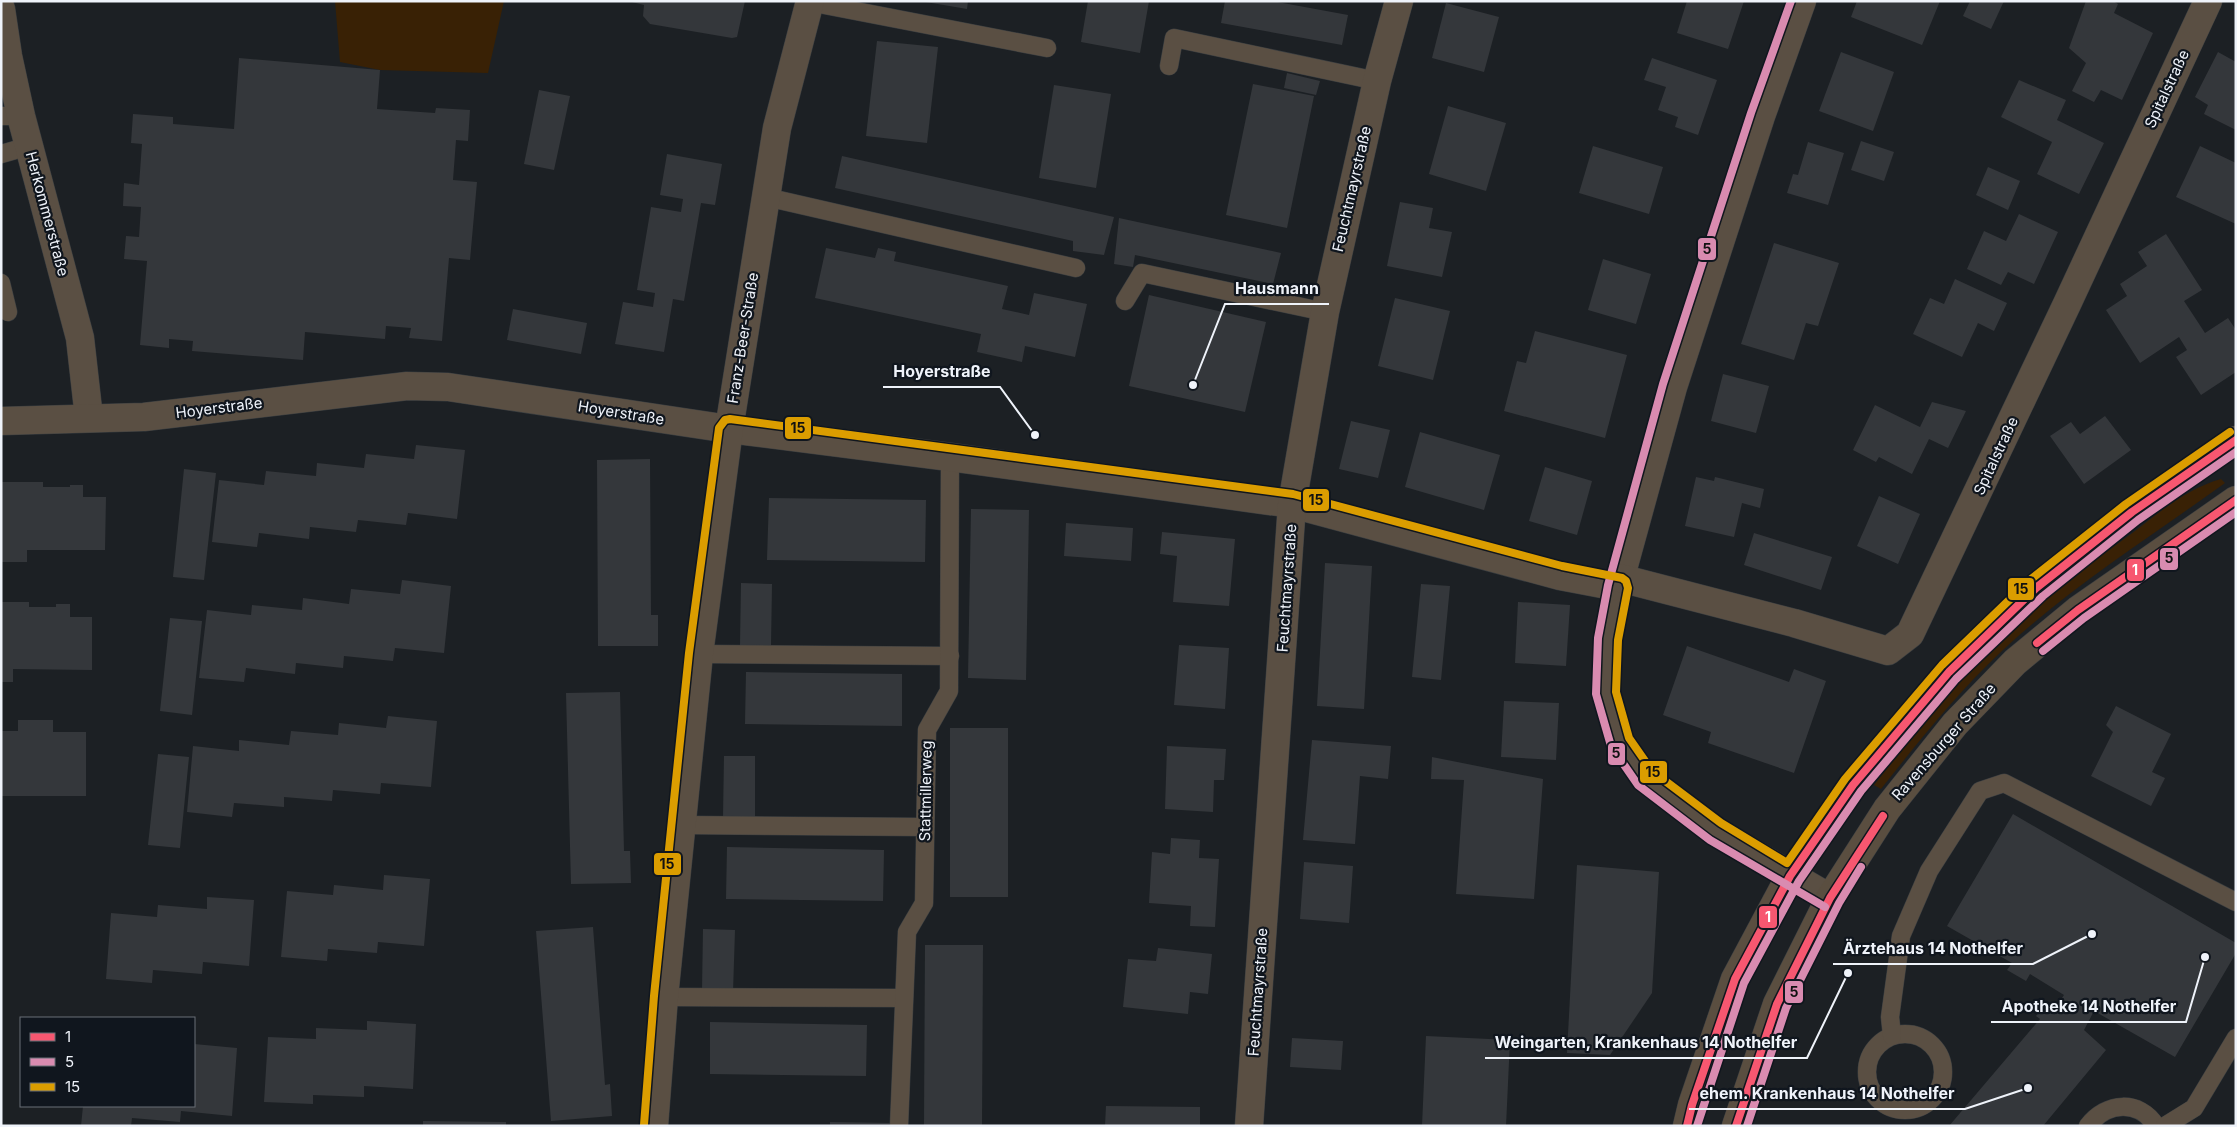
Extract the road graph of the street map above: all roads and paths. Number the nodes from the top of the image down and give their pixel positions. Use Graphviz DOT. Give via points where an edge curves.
graph roads {
  1 [pos="1399,1"];
  2 [pos="1802,1"];
  3 [pos="2208,1"];
  4 [pos="810,2"];
  5 [pos="1,9"];
  6 [pos="1047,48"];
  7 [pos="1169,66"];
  8 [pos="1377,81"];
  9 [pos="11,116"];
  10 [pos="29,146"];
  11 [pos="1,154"];
  12 [pos="766,197"];
  13 [pos="1076,268"];
  14 [pos="1,283"];
  15 [pos="1125,301"];
  16 [pos="8,312"];
  17 [pos="1325,312"];
  18 [pos="89,418"];
  19 [pos="1,421"];
  20 [pos="729,430"];
  21 [pos="2236,440"];
  22 [pos="950,457"];
  23 [pos="2236,500"];
  24 [pos="1292,504"];
  25 [pos="1619,583"];
  26 [pos="699,654"];
  27 [pos="950,656"];
  28 [pos="683,825"];
  29 [pos="925,828"];
  30 [pos="1790,876"];
  31 [pos="1830,898"];
  32 [pos="2236,902"];
  33 [pos="664,998"];
  34 [pos="903,998"];
  35 [pos="1892,1036"];
  36 [pos="2236,1038"];
  37 [pos="654,1126"];
  38 [pos="899,1126"];
  39 [pos="1249,1126"];
  40 [pos="1687,1126"];
  41 [pos="1736,1126"];
  42 [pos="2088,1126"];
  43 [pos="2156,1126"];
  44 [pos="2164,1126"];
  1 -- 8 [label="street, Feuchtmayrstraße"];
  2 -- 25 [label="street" via="1673,386"];
  3 -- 25 [label="street, Spitalstraße" via="1910,634 1888,650 1794,623"];
  4 -- 6 [label="lane"];
  4 -- 12 [label="street, Franz-Beer-Straße" via="777,128"];
  5 -- 9 [label="street, Herkommerstraße" via="8,56"];
  7 -- 8 [label="lane" via="1174,38"];
  8 -- 17 [label="street, Feuchtmayrstraße"];
  9 -- 10 [label="street, Herkommerstraße"];
  10 -- 11 [label="lane"];
  10 -- 18 [label="street, Herkommerstraße" via="80,338"];
  12 -- 13 [label="lane"];
  12 -- 20 [label="street, Franz-Beer-Straße"];
  14 -- 16 [label="lane"];
  15 -- 17 [label="lane" via="1142,273"];
  17 -- 24 [label="street, Feuchtmayrstraße"];
  18 -- 19 [label="street, Hoyerstraße"];
  18 -- 20 [label="street, Hoyerstraße" via="144,417 407,386 448,386"];
  20 -- 22 [label="street, Hoyerstraße"];
  20 -- 26 [label="street, Franz-Beer-Straße"];
  21 -- 30 [label="main road" via="2132,512 2036,588 1956,666 1853,784"];
  22 -- 24 [label="street, Hoyerstraße"];
  22 -- 27 [label="lane, Stattmillerweg"];
  23 -- 31 [label="main road, Ravensburger Straße" via="2078,610 2015,662 1956,724 1887,809"];
  24 -- 25 [label="street, Hoyerstraße" via="1560,576"];
  24 -- 39 [label="street, Feuchtmayrstraße"];
  25 -- 30 [label="street" via="1608,639 1606,693 1620,742 1646,778 1715,831"];
  26 -- 27 [label="lane"];
  26 -- 28 [label="street, Franz-Beer-Straße"];
  27 -- 29 [label="lane, Stattmillerweg" via="949,690 927,730"];
  28 -- 29 [label="lane"];
  28 -- 33 [label="street, Franz-Beer-Straße"];
  29 -- 34 [label="lane, Stattmillerweg" via="924,903 907,932"];
  30 -- 31 [label="street"];
  30 -- 40 [label="main road" via="1735,980"];
  31 -- 41 [label="main road, Ravensburger Straße" via="1777,1004"];
  32 -- 35 [label="lane" via="2004,783 1980,792 1929,871 1901,936 1890,1017"];
  33 -- 34 [label="lane"];
  33 -- 37 [label="street, Franz-Beer-Straße"];
  34 -- 38 [label="lane, Stattmillerweg"];
  35 -- 35 [label="lane" via="1876,1047 1871,1055 1867,1074 1869,1085 1874,1096 1895,1109 1920,1108 1938,1091 1943,1079 1943,1065 1930,1043 1918,1036"];
  36 -- 44 [label="lane" via="2194,1108"];
  42 -- 43 [label="lane" via="2103,1111 2114,1106 2127,1106 2140,1110"];
}
